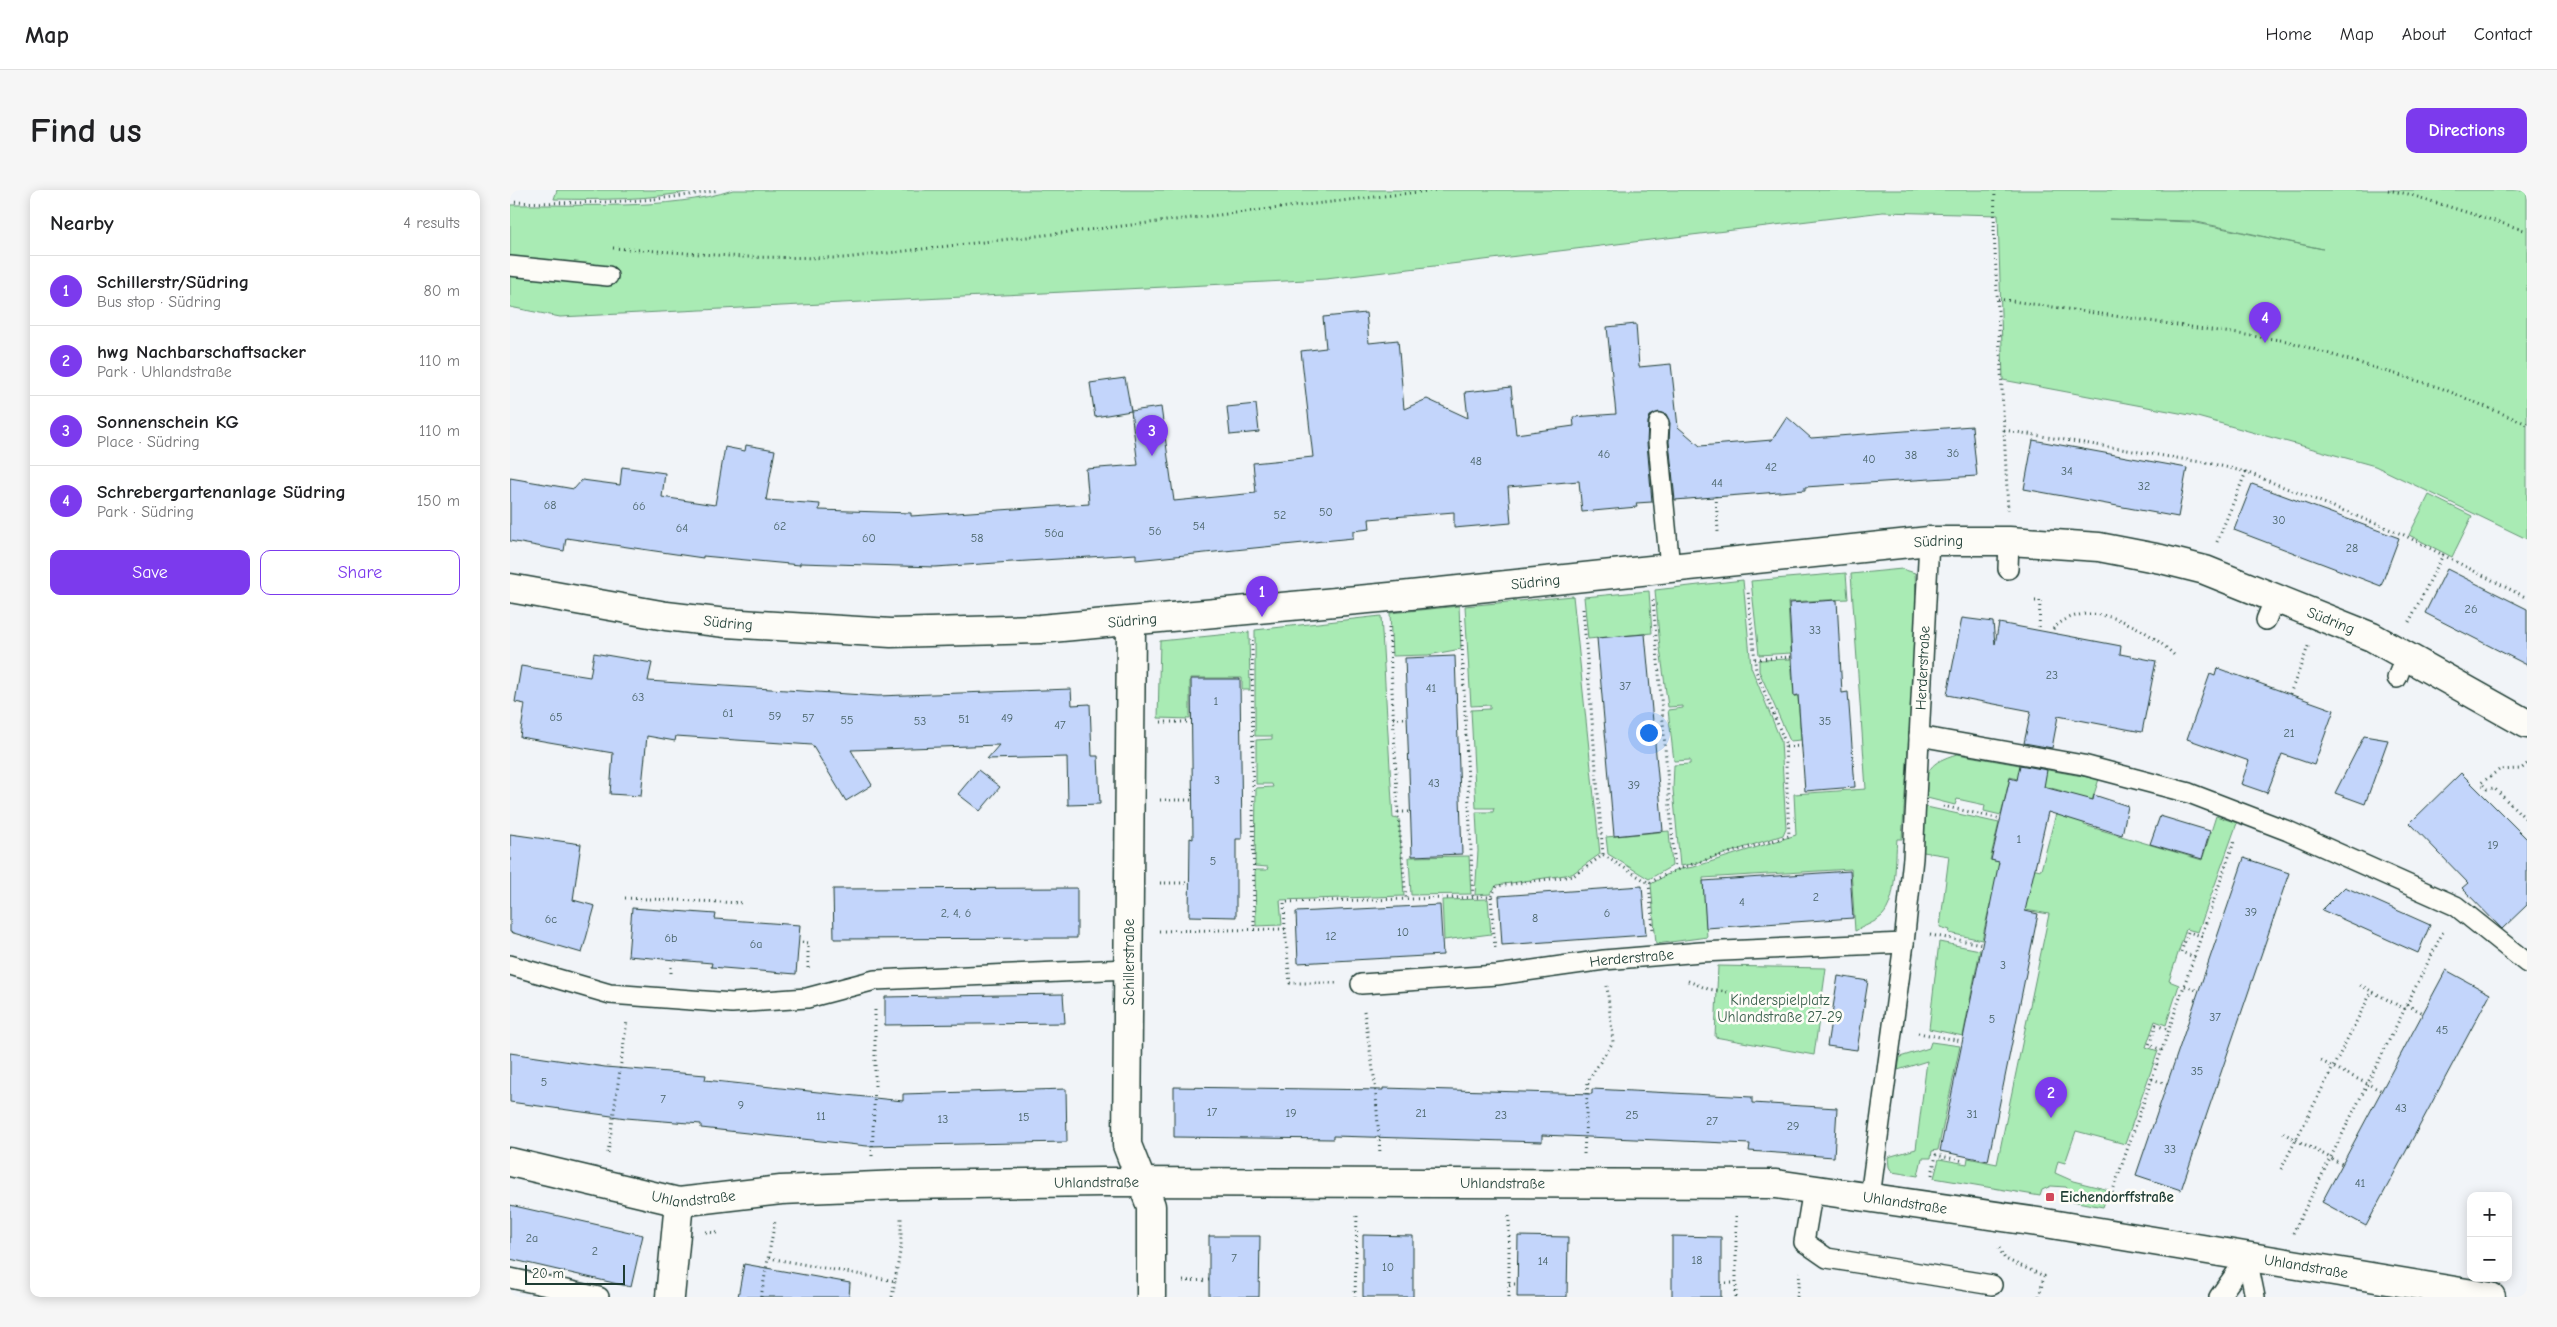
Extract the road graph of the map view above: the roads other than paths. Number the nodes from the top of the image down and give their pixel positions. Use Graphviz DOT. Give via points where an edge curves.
graph roads {
  1 [pos="510,266"];
  2 [pos="608,276"];
  3 [pos="1658,423"];
  4 [pos="1929,541"];
  5 [pos="2009,541"];
  6 [pos="1660,569"];
  7 [pos="2008,569"];
  8 [pos="510,588"];
  9 [pos="1131,622"];
  10 [pos="2527,724"];
  11 [pos="1919,736"];
  12 [pos="1904,938"];
  13 [pos="2527,963"];
  14 [pos="510,965"];
  15 [pos="1128,969"];
  16 [pos="1361,984"];
  17 [pos="510,1162"];
  18 [pos="1141,1182"];
  19 [pos="1813,1189"];
  20 [pos="1870,1197"];
  21 [pos="679,1202"];
  22 [pos="2247,1258"];
  23 [pos="510,1278"];
  24 [pos="1992,1285"];
  25 [pos="599,1297"];
  26 [pos="670,1297"];
  27 [pos="1151,1297"];
  28 [pos="2218,1297"];
  29 [pos="2255,1297"];
  30 [pos="2491,1297"];
  1 -- 2 [label="lane"];
  3 -- 6 [label="lane" via="1671,521"];
  4 -- 5 [label="street, Südring"];
  4 -- 6 [label="street, Südring"];
  4 -- 11 [label="lane, Herderstraße"];
  5 -- 7 [label="lane"];
  5 -- 10 [label="street, Südring" via="2099,547 2205,570 2270,609 2320,616 2400,661"];
  6 -- 9 [label="street, Südring"];
  8 -- 9 [label="street, Südring" via="666,616 891,633 1040,629"];
  9 -- 15 [label="street, Schillerstraße"];
  11 -- 12 [label="lane, Herderstraße"];
  11 -- 13 [label="lane" via="2083,765 2189,794 2244,814 2456,906"];
  12 -- 16 [label="lane, Herderstraße" via="1604,960 1497,975"];
  12 -- 20 [label="lane, Herderstraße"];
  14 -- 15 [label="lane" via="610,994 732,1003 807,998 875,980"];
  15 -- 18 [label="street, Schillerstraße" via="1127,1145"];
  17 -- 21 [label="street, Uhlandstraße"];
  18 -- 19 [label="street, Uhlandstraße" via="1776,1184"];
  18 -- 21 [label="street, Uhlandstraße" via="871,1186 781,1190"];
  18 -- 27 [label="street, Schillerstraße" via="1151,1206"];
  19 -- 20 [label="street, Uhlandstraße"];
  19 -- 24 [label="lane" via="1804,1242 1827,1258"];
  20 -- 22 [label="street, Uhlandstraße"];
  21 -- 26 [label="street"];
  22 -- 28 [label="lane"];
  22 -- 29 [label="lane"];
  22 -- 30 [label="street, Uhlandstraße"];
  23 -- 25 [label="lane"];
}
